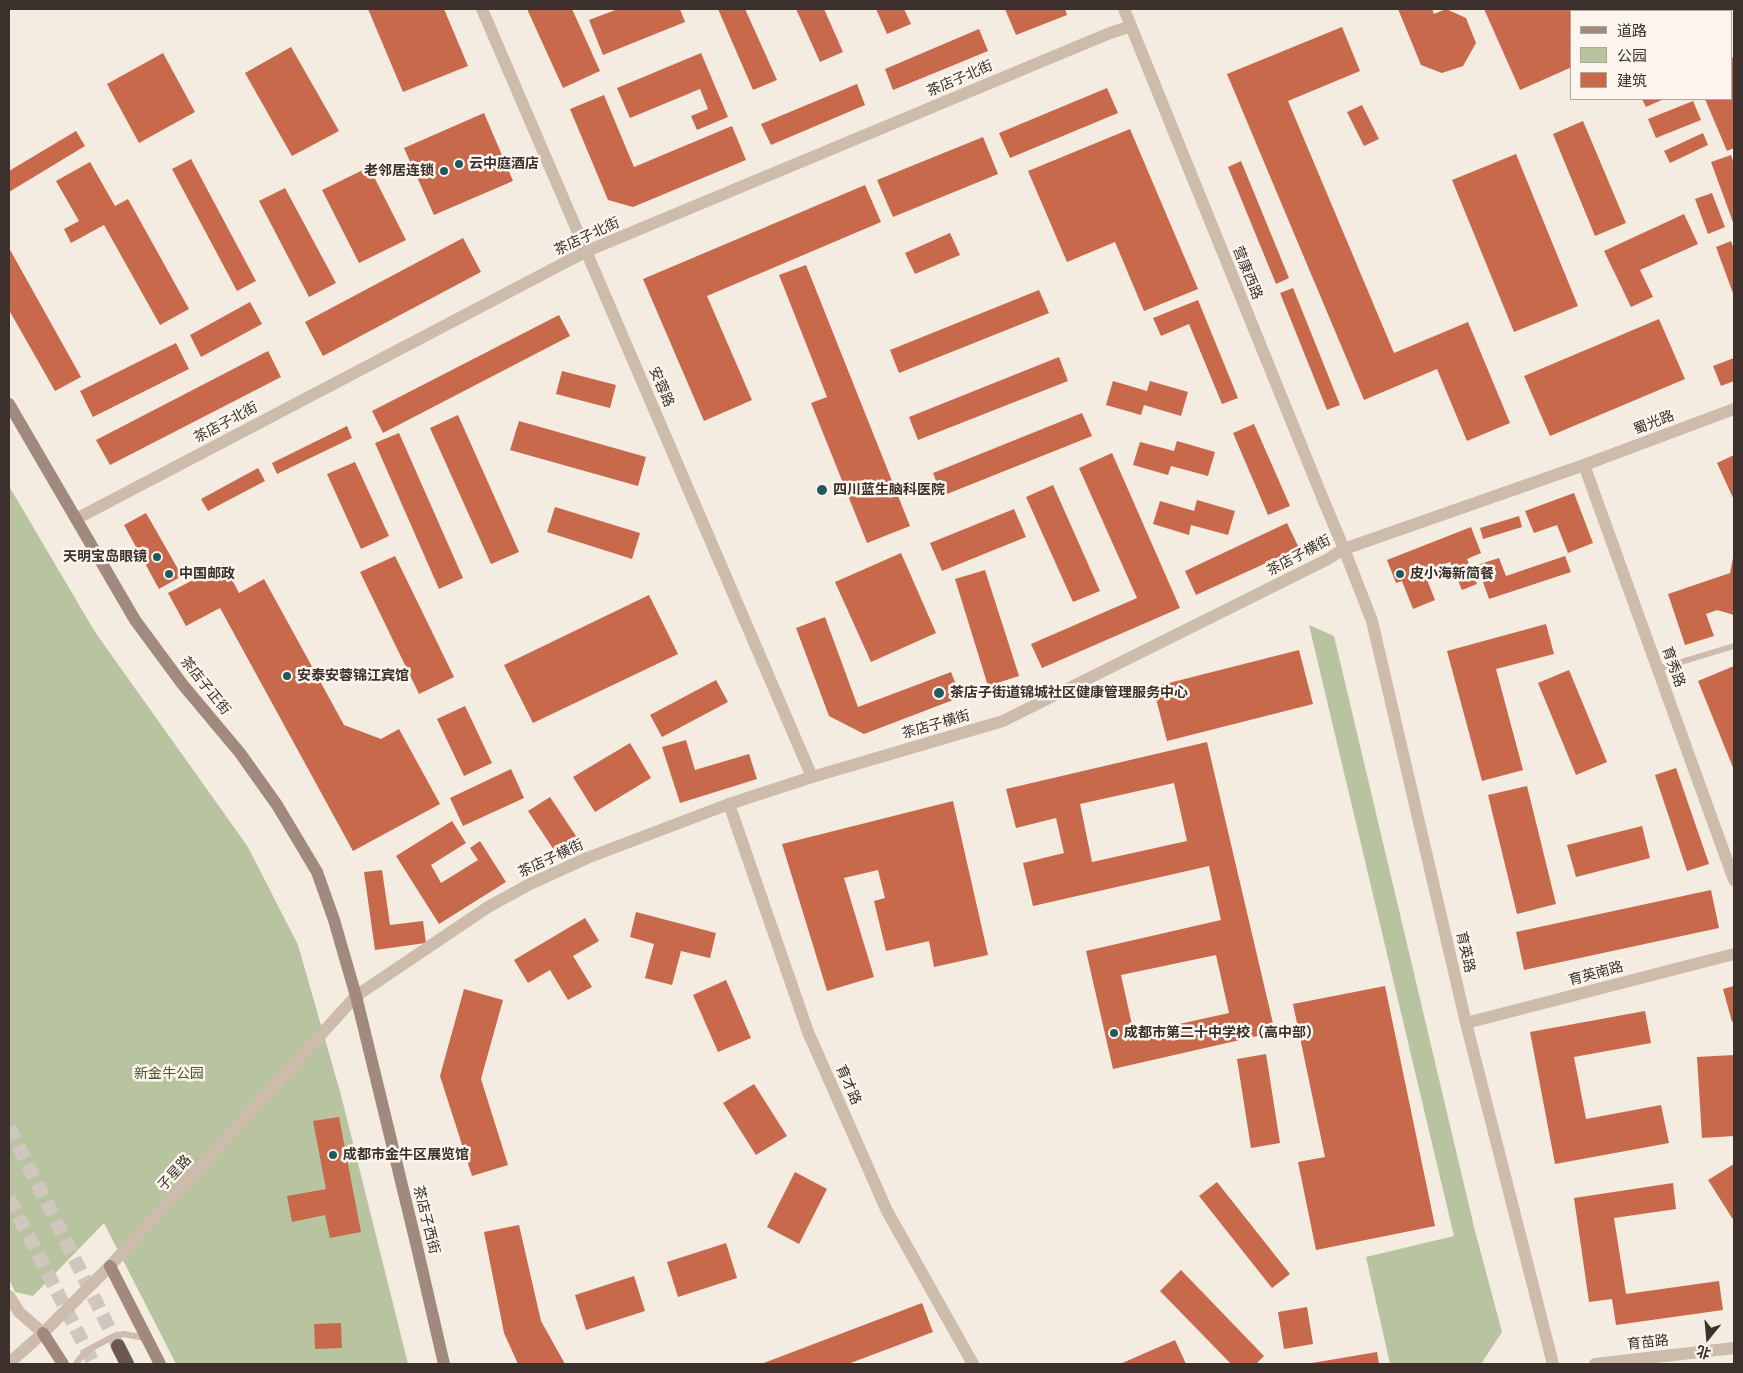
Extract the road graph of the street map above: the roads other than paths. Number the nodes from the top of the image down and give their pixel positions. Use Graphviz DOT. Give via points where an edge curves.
graph roads {
  1 [pos="482,9"];
  2 [pos="1124,9"];
  3 [pos="1130,26"];
  4 [pos="587,251"];
  5 [pos="9,404"];
  6 [pos="1734,409"];
  7 [pos="1584,466"];
  8 [pos="76,519"];
  9 [pos="1344,549"];
  10 [pos="1734,646"];
  11 [pos="1658,669"];
  12 [pos="812,777"];
  13 [pos="729,804"];
  14 [pos="1734,880"];
  15 [pos="1734,954"];
  16 [pos="356,996"];
  17 [pos="1466,1024"];
  18 [pos="110,1266"];
  19 [pos="9,1296"];
  20 [pos="43,1333"];
  21 [pos="146,1338"];
  22 [pos="118,1346"];
  23 [pos="1734,1348"];
  24 [pos="9,1363"];
  25 [pos="62,1364"];
  26 [pos="76,1364"];
  27 [pos="127,1364"];
  28 [pos="160,1364"];
  29 [pos="444,1364"];
  30 [pos="973,1364"];
  31 [pos="1553,1364"];
  32 [pos="1597,1364"];
  1 -- 4 [label="street, 安蓉路"];
  2 -- 3 [label="street, 营康西路"];
  3 -- 4 [label="street, 茶店子北街"];
  3 -- 9 [label="street, 营康西路"];
  4 -- 8 [label="street, 茶店子北街"];
  4 -- 12 [label="street, 安蓉路"];
  5 -- 8 [label="main road, 茶店子正街"];
  6 -- 7 [label="street, 蜀光路"];
  7 -- 9 [label="street, 茶店子横街"];
  7 -- 11 [label="street, 育秀路"];
  8 -- 16 [label="main road, 茶店子正街" via="135,620 183,685 240,753 277,805 317,872"];
  9 -- 12 [label="street, 茶店子横街" via="1003,721"];
  9 -- 17 [label="street, 育英路" via="1372,621"];
  10 -- 11 [label="lane"];
  11 -- 14 [label="street, 育秀路"];
  12 -- 13 [label="street, 茶店子横街"];
  13 -- 16 [label="street, 茶店子横街" via="587,858 530,884 488,907"];
  13 -- 30 [label="street, 育才路" via="808,1032 887,1212"];
  15 -- 17 [label="street, 育英南路"];
  16 -- 18 [label="street, 子星路"];
  16 -- 29 [label="main road, 茶店子西街"];
  17 -- 31 [label="street, 育英路"];
  18 -- 20 [label="street, 子星路"];
  18 -- 21 [label="main road"];
  19 -- 20 [label="street" via="19,1312"];
  20 -- 24 [label="street, 子星路"];
  20 -- 25 [label="main road"];
  21 -- 26 [label="lane" via="124,1334 112,1337 90,1349"];
  21 -- 28 [label="main road"];
  22 -- 27 [label="highway"];
  23 -- 32 [label="street, 育苗路"];
}
